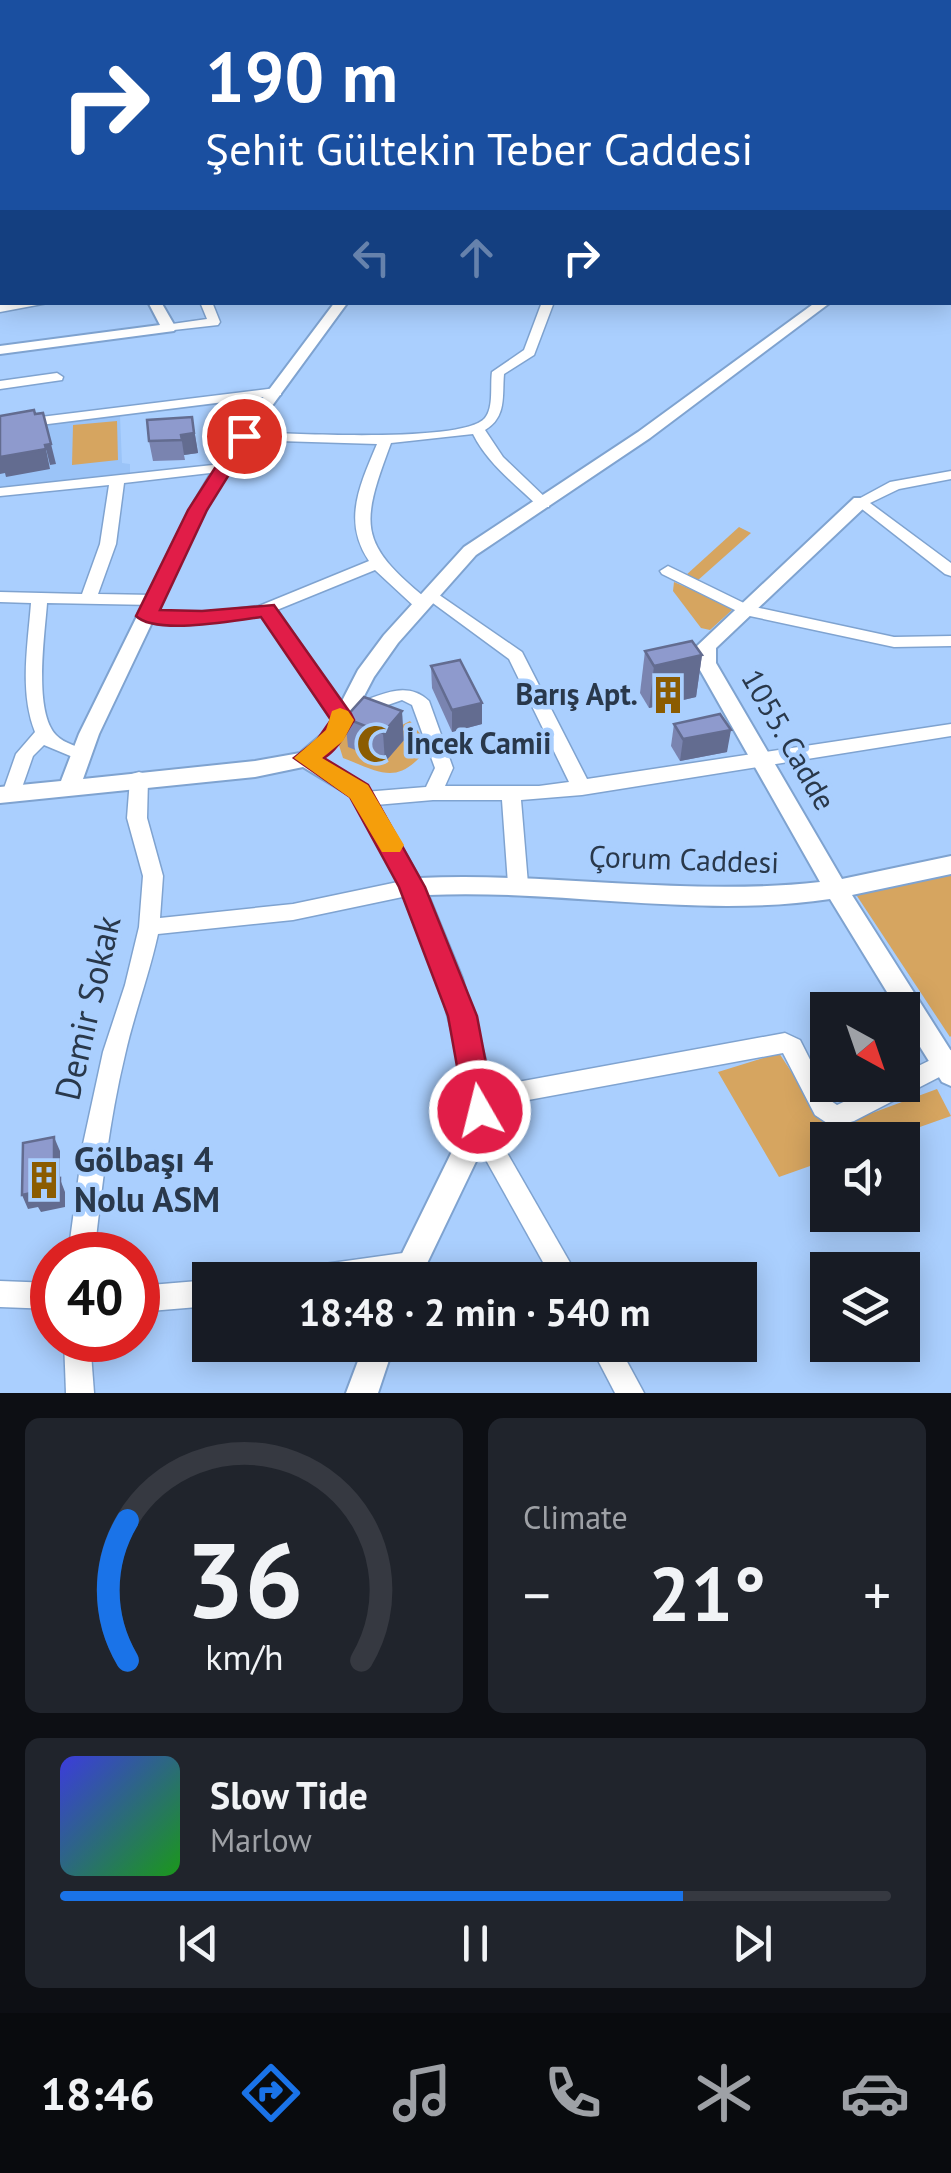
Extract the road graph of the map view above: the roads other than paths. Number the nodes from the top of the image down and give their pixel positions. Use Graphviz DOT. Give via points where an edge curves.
graph roads {
  1 [pos="156,305"];
  2 [pos="207,305"];
  3 [pos="340,305"];
  4 [pos="547,305"];
  5 [pos="821,305"];
  6 [pos="170,328"];
  7 [pos="0,350"];
  8 [pos="57,377"];
  9 [pos="0,384"];
  10 [pos="276,392"];
  11 [pos="0,426"];
  12 [pos="478,429"];
  13 [pos="244,436"];
  14 [pos="385,440"];
  15 [pos="222,468"];
  16 [pos="951,475"];
  17 [pos="117,480"];
  18 [pos="0,492"];
  19 [pos="860,502"];
  20 [pos="544,504"];
  21 [pos="376,564"];
  22 [pos="951,571"];
  23 [pos="668,572"];
  24 [pos="0,597"];
  25 [pos="39,597"];
  26 [pos="88,598"];
  27 [pos="427,599"];
  28 [pos="150,608"];
  29 [pos="266,610"];
  30 [pos="745,610"];
  31 [pos="951,641"];
  32 [pos="346,714"];
  33 [pos="951,730"];
  34 [pos="44,734"];
  35 [pos="80,754"];
  36 [pos="306,758"];
  37 [pos="761,758"];
  38 [pos="139,779"];
  39 [pos="70,786"];
  40 [pos="582,788"];
  41 [pos="432,792"];
  42 [pos="6,794"];
  43 [pos="511,795"];
  44 [pos="364,799"];
  45 [pos="951,865"];
  46 [pos="518,884"];
  47 [pos="412,887"];
  48 [pos="835,888"];
  49 [pos="149,927"];
  50 [pos="949,1066"];
  51 [pos="480,1099"];
  52 [pos="479,1126"];
  53 [pos="84,1232"];
  54 [pos="412,1262"];
  55 [pos="557,1262"];
  56 [pos="0,1294"];
  57 [pos="192,1294"];
  58 [pos="30,1295"];
  59 [pos="160,1297"];
  60 [pos="78,1362"];
  61 [pos="373,1362"];
  62 [pos="613,1362"];
  63 [pos="80,1393"];
  64 [pos="362,1393"];
  65 [pos="630,1393"];
  1 -- 6 [label="street"];
  2 -- 6 [label="street" via="214,322"];
  3 -- 10 [label="street"];
  4 -- 12 [label="street" via="530,352 498,372 494,415"];
  5 -- 20 [label="street"];
  6 -- 7 [label="street"];
  8 -- 9 [label="street"];
  10 -- 11 [label="street"];
  10 -- 13 [label="street"];
  12 -- 14 [label="street"];
  12 -- 20 [label="street" via="483,444"];
  13 -- 14 [label="street"];
  13 -- 15 [label="street"];
  14 -- 21 [label="street" via="360,517"];
  15 -- 17 [label="street"];
  15 -- 28 [label="street"];
  16 -- 19 [label="street, 1055. Cadde" via="895,485"];
  17 -- 18 [label="street"];
  17 -- 26 [label="street" via="108,544"];
  19 -- 22 [label="street"];
  19 -- 30 [label="street, 1055. Cadde"];
  20 -- 27 [label="street" via="470,551"];
  21 -- 27 [label="street"];
  21 -- 29 [label="street"];
  23 -- 30 [label="street"];
  24 -- 25 [label="street"];
  25 -- 26 [label="street"];
  25 -- 34 [label="street" via="36,695"];
  26 -- 28 [label="street"];
  27 -- 32 [label="street" via="382,651"];
  27 -- 40 [label="street" via="516,656"];
  28 -- 29 [label="street" via="202,618"];
  28 -- 35 [label="street"];
  29 -- 32 [label="street"];
  30 -- 31 [label="street" via="894,642"];
  30 -- 37 [label="street, 1055. Cadde" via="705,654"];
  32 -- 36 [label="street" via="326,746"];
  32 -- 41 [label="street" via="403,694 416,697 444,764"];
  33 -- 37 [label="street"];
  34 -- 35 [label="street"];
  34 -- 42 [label="street" via="24,754"];
  35 -- 39 [label="street"];
  36 -- 38 [label="street" via="255,770"];
  36 -- 44 [label="street"];
  37 -- 40 [label="street"];
  37 -- 48 [label="street, 1055. Cadde"];
  38 -- 39 [label="street"];
  38 -- 49 [label="street, Demir Sokak" via="137,818 153,876"];
  39 -- 42 [label="street"];
  40 -- 43 [label="street"];
  41 -- 43 [label="street"];
  41 -- 44 [label="street"];
  43 -- 46 [label="street"];
  44 -- 47 [label="street"];
  45 -- 48 [label="street, Çorum Caddesi"];
  46 -- 47 [label="street, Çorum Caddesi"];
  46 -- 48 [label="street, Çorum Caddesi" via="764,895"];
  47 -- 49 [label="street" via="293,912"];
  47 -- 51 [label="street" via="462,1016"];
  48 -- 50 [label="street, 1055. Cadde"];
  49 -- 53 [label="street, Demir Sokak" via="114,1052"];
  50 -- 51 [label="street" via="833,1116 784,1043"];
  51 -- 52 [label="street"];
  52 -- 54 [label="street"];
  52 -- 55 [label="street"];
  56 -- 58 [label="street"];
  57 -- 59 [label="street"];
  60 -- 63 [label="street"];
  61 -- 64 [label="street"];
  62 -- 65 [label="street"];
}
